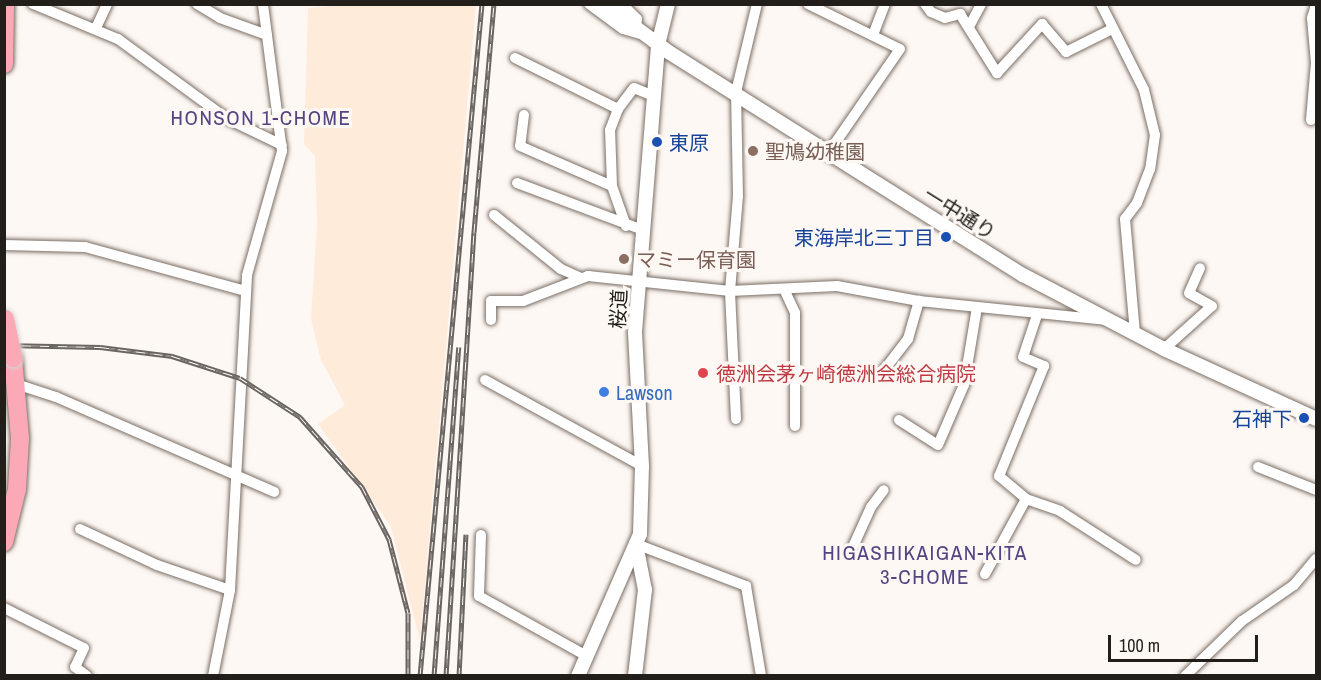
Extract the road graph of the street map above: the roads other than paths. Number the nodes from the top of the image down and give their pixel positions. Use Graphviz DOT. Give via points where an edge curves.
graph roads {
  1 [pos="5,4"];
  2 [pos="33,4"];
  3 [pos="107,4"];
  4 [pos="197,4"];
  5 [pos="264,4"];
  6 [pos="589,4"];
  7 [pos="604,4"];
  8 [pos="622,4"];
  9 [pos="668,4"];
  10 [pos="757,4"];
  11 [pos="808,4"];
  12 [pos="885,4"];
  13 [pos="925,4"];
  14 [pos="981,4"];
  15 [pos="1101,4"];
  16 [pos="1317,5"];
  17 [pos="970,25"];
  18 [pos="96,28"];
  19 [pos="1112,28"];
  20 [pos="641,33"];
  21 [pos="267,35"];
  22 [pos="873,35"];
  23 [pos="658,45"];
  24 [pos="515,58"];
  25 [pos="4,64"];
  26 [pos="736,92"];
  27 [pos="654,96"];
  28 [pos="618,110"];
  29 [pos="524,115"];
  30 [pos="1311,120"];
  31 [pos="282,145"];
  32 [pos="829,152"];
  33 [pos="517,183"];
  34 [pos="612,186"];
  35 [pos="494,215"];
  36 [pos="626,226"];
  37 [pos="643,230"];
  38 [pos="4,245"];
  39 [pos="1200,268"];
  40 [pos="581,278"];
  41 [pos="639,279"];
  42 [pos="784,289"];
  43 [pos="246,291"];
  44 [pos="730,291"];
  45 [pos="919,301"];
  46 [pos="977,307"];
  47 [pos="1037,315"];
  48 [pos="5,318"];
  49 [pos="491,320"];
  50 [pos="1108,321"];
  51 [pos="1135,334"];
  52 [pos="1164,348"];
  53 [pos="881,374"];
  54 [pos="485,380"];
  55 [pos="16,384"];
  56 [pos="736,419"];
  57 [pos="1317,419"];
  58 [pos="899,420"];
  59 [pos="795,426"];
  60 [pos="642,466"];
  61 [pos="1258,466"];
  62 [pos="234,474"];
  63 [pos="884,490"];
  64 [pos="1317,490"];
  65 [pos="274,492"];
  66 [pos="1026,499"];
  67 [pos="80,529"];
  68 [pos="482,535"];
  69 [pos="4,542"];
  70 [pos="636,544"];
  71 [pos="852,549"];
  72 [pos="1317,559"];
  73 [pos="1136,560"];
  74 [pos="985,574"];
  75 [pos="230,590"];
  76 [pos="4,608"];
  77 [pos="587,656"];
  78 [pos="87,675"];
  79 [pos="213,675"];
  80 [pos="578,675"];
  81 [pos="635,675"];
  82 [pos="760,675"];
  83 [pos="1185,675"];
  1 -- 25 [label="highway"];
  2 -- 18 [label="street"];
  3 -- 18 [label="street"];
  4 -- 21 [label="street" via="220,18"];
  5 -- 21 [label="street"];
  6 -- 20 [label="street" via="623,29"];
  7 -- 20 [label="street, 一中通り"];
  8 -- 20 [label="street" via="637,19"];
  9 -- 23 [label="street, 桜道"];
  10 -- 26 [label="street"];
  11 -- 22 [label="street"];
  12 -- 22 [label="street"];
  13 -- 17 [label="street" via="931,12 945,18 960,14"];
  14 -- 17 [label="street"];
  15 -- 19 [label="street"];
  16 -- 30 [label="street" via="1312,18 1316,63"];
  17 -- 19 [label="street" via="997,73 1042,24 1066,52"];
  18 -- 31 [label="street" via="136,51 226,118"];
  19 -- 51 [label="street" via="1144,90 1155,135 1150,169 1137,203 1125,219"];
  20 -- 23 [label="street, 一中通り"];
  21 -- 31 [label="street"];
  22 -- 32 [label="street" via="900,49"];
  23 -- 26 [label="street, 一中通り"];
  23 -- 27 [label="street, 桜道"];
  24 -- 28 [label="street"];
  26 -- 32 [label="street, 一中通り"];
  26 -- 44 [label="street" via="738,196"];
  27 -- 28 [label="street" via="634,88"];
  27 -- 37 [label="street, 桜道"];
  28 -- 34 [label="street" via="609,140"];
  29 -- 34 [label="street" via="520,146"];
  31 -- 43 [label="street" via="253,247"];
  32 -- 50 [label="street, 一中通り" via="985,252"];
  33 -- 36 [label="street"];
  34 -- 36 [label="street"];
  35 -- 40 [label="street" via="561,269"];
  36 -- 37 [label="street"];
  37 -- 41 [label="street, 桜道"];
  38 -- 43 [label="street" via="85,247"];
  39 -- 52 [label="street" via="1189,293 1212,306"];
  40 -- 41 [label="street"];
  40 -- 49 [label="street" via="523,301 491,301"];
  41 -- 44 [label="street"];
  41 -- 60 [label="street, 桜道" via="635,365"];
  42 -- 44 [label="street"];
  42 -- 45 [label="street" via="837,286"];
  42 -- 59 [label="street" via="795,313"];
  43 -- 62 [label="street"];
  44 -- 56 [label="street"];
  45 -- 46 [label="street"];
  45 -- 53 [label="street" via="908,339"];
  46 -- 47 [label="street"];
  46 -- 58 [label="street" via="963,385 938,445"];
  47 -- 50 [label="street"];
  47 -- 66 [label="street" via="1023,357 1044,366 999,476"];
  48 -- 55 [label="highway, bridge"];
  50 -- 51 [label="street, 一中通り"];
  51 -- 52 [label="street, 一中通り"];
  52 -- 57 [label="street, 一中通り"];
  54 -- 60 [label="street"];
  55 -- 62 [label="street" via="56,397"];
  55 -- 69 [label="highway" via="20,438 17,489"];
  60 -- 70 [label="street, 桜道"];
  61 -- 64 [label="street"];
  62 -- 65 [label="street"];
  62 -- 75 [label="street"];
  63 -- 71 [label="street" via="871,507"];
  66 -- 73 [label="street" via="1060,511"];
  66 -- 74 [label="street"];
  67 -- 75 [label="street" via="157,565"];
  68 -- 77 [label="street" via="479,596"];
  70 -- 77 [label="street"];
  70 -- 81 [label="street" via="645,590"];
  70 -- 82 [label="street" via="746,586"];
  72 -- 83 [label="street" via="1293,585 1242,621"];
  75 -- 79 [label="street"];
  76 -- 78 [label="street" via="84,648 75,667"];
  77 -- 80 [label="street"];
}
